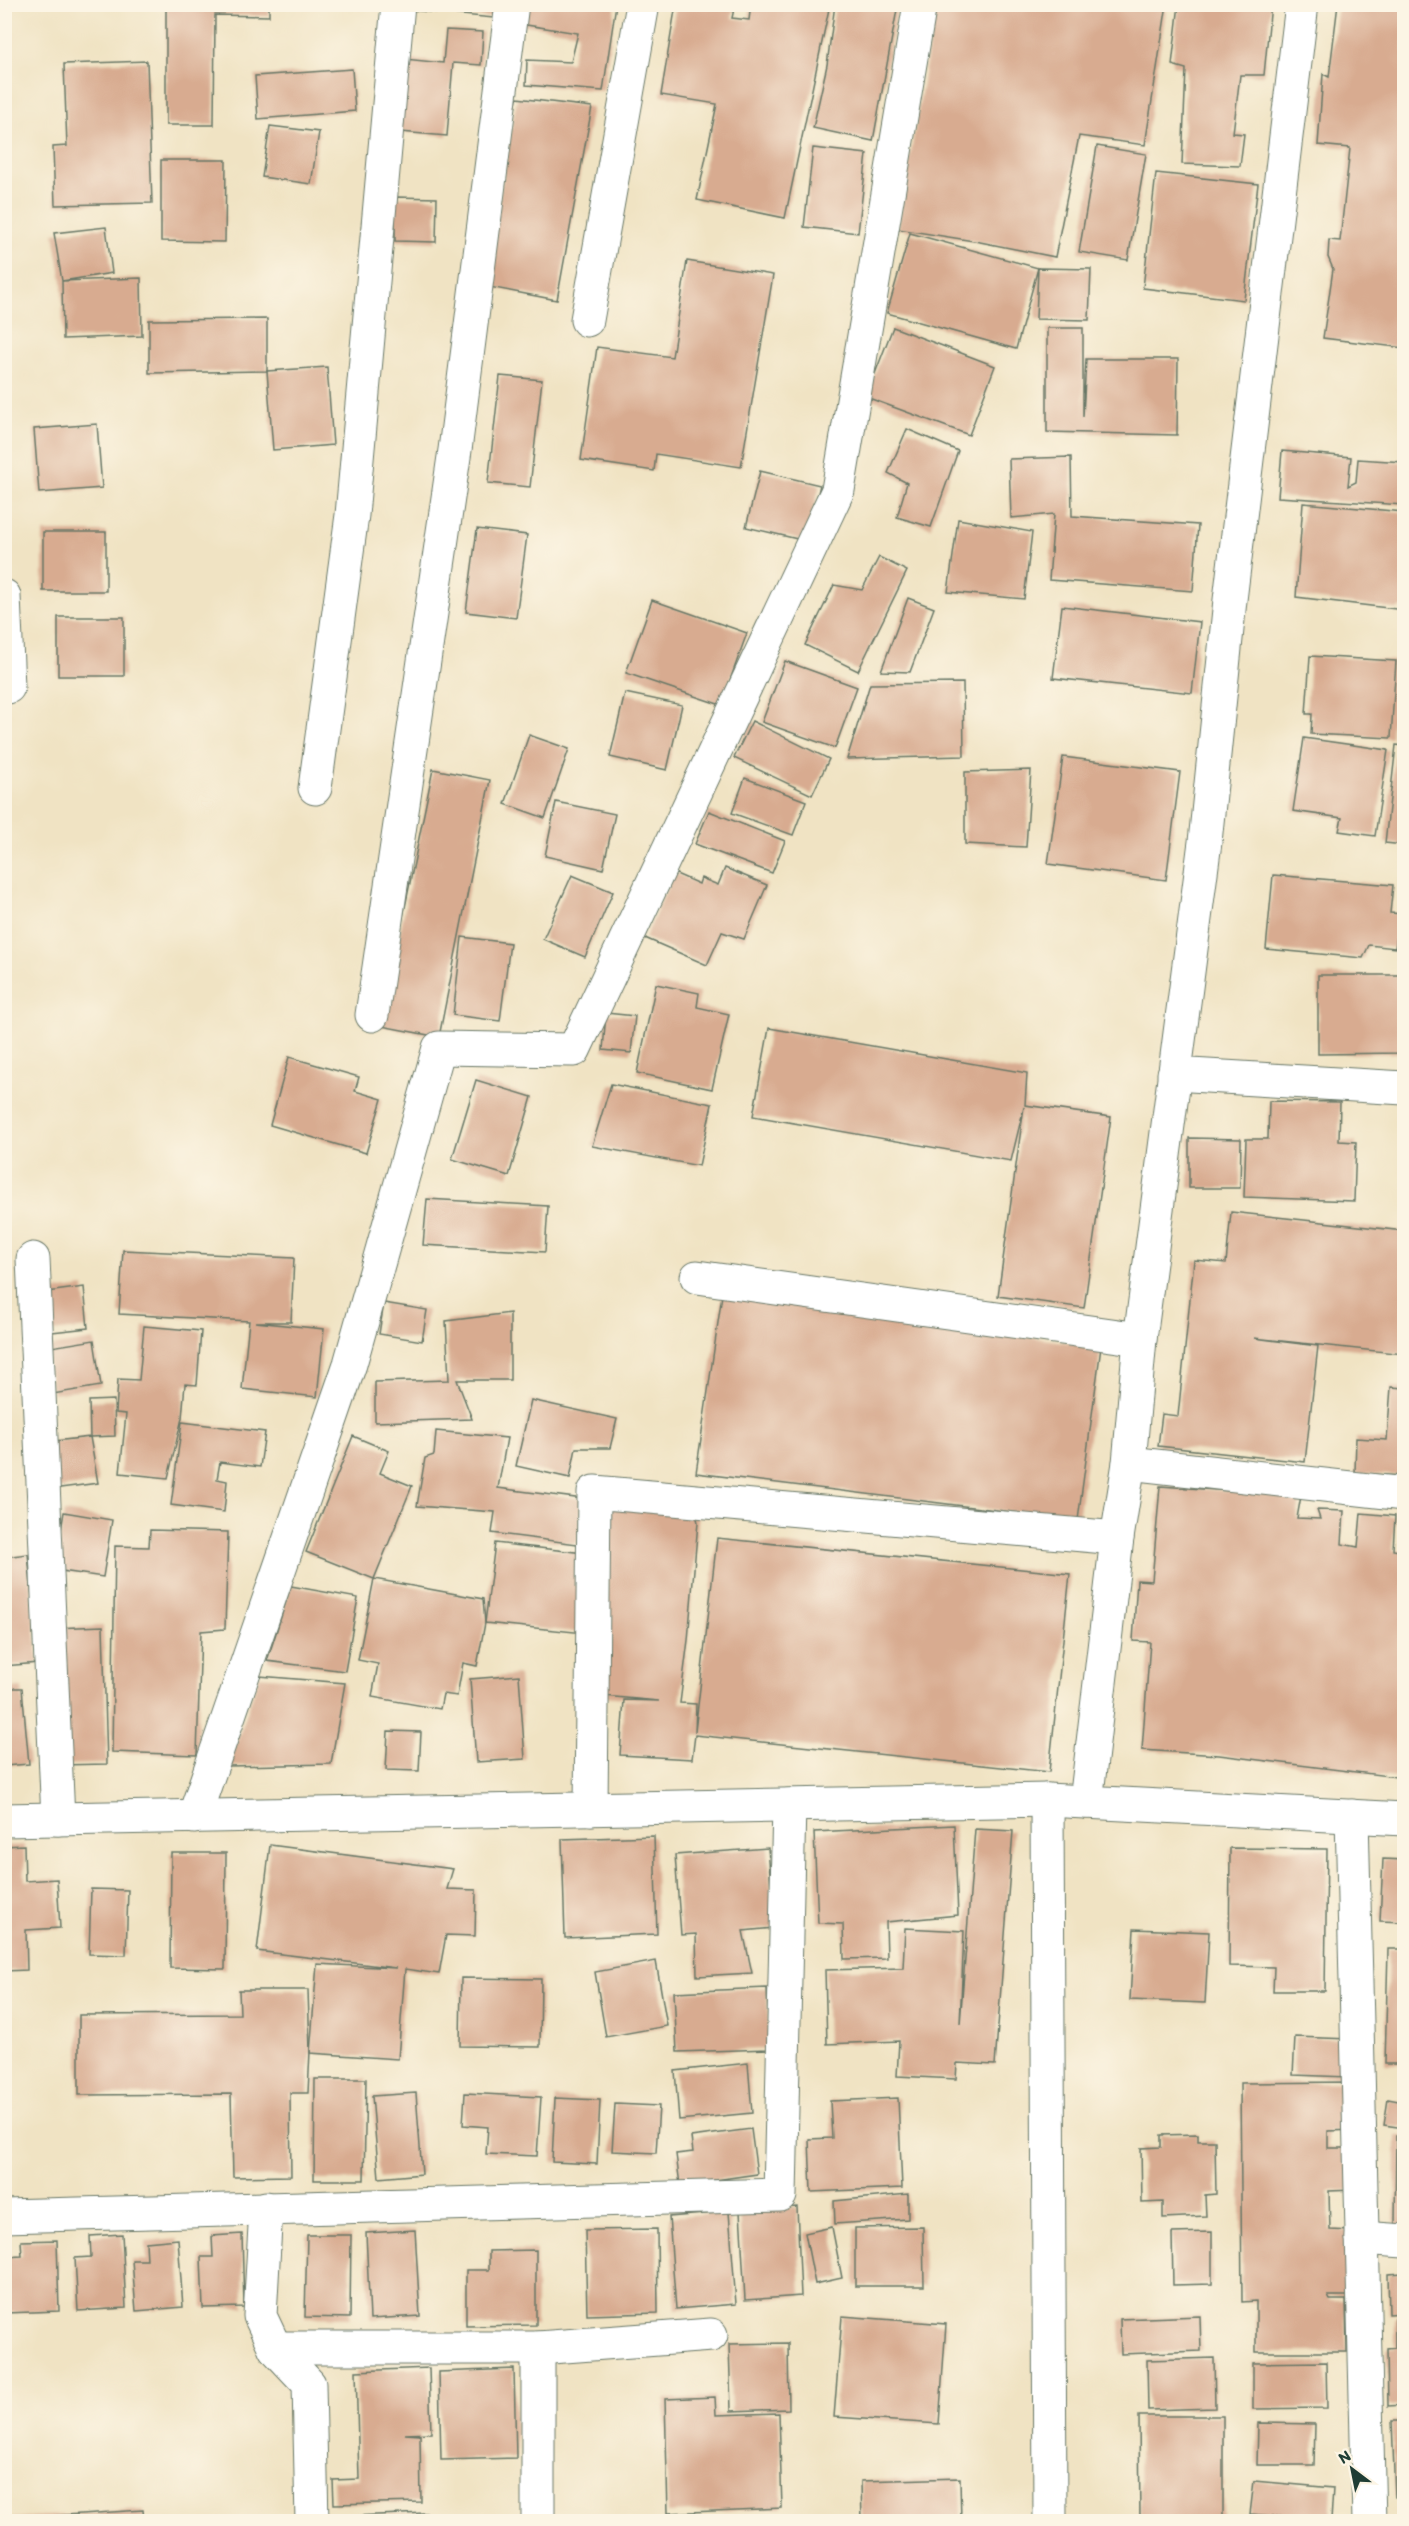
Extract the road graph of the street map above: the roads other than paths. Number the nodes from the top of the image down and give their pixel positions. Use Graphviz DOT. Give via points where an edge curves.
graph roads {
  1 [pos="398,4"];
  2 [pos="512,4"];
  3 [pos="644,4"];
  4 [pos="920,4"];
  5 [pos="1302,4"];
  6 [pos="586,320"];
  7 [pos="4,596"];
  8 [pos="9,687"];
  9 [pos="315,788"];
  10 [pos="372,1016"];
  11 [pos="1174,1074"];
  12 [pos="1404,1088"];
  13 [pos="33,1259"];
  14 [pos="697,1277"];
  15 [pos="1140,1339"];
  16 [pos="1129,1463"];
  17 [pos="1404,1494"];
  18 [pos="1117,1538"];
  19 [pos="1047,1800"];
  20 [pos="1086,1802"];
  21 [pos="789,1805"];
  22 [pos="591,1809"];
  23 [pos="1352,1816"];
  24 [pos="194,1817"];
  25 [pos="58,1819"];
  26 [pos="1404,1819"];
  27 [pos="4,1820"];
  28 [pos="266,2208"];
  29 [pos="4,2216"];
  30 [pos="1362,2238"];
  31 [pos="1404,2241"];
  32 [pos="711,2334"];
  33 [pos="275,2348"];
  34 [pos="538,2348"];
  35 [pos="312,2522"];
  36 [pos="538,2522"];
  37 [pos="1050,2522"];
  38 [pos="1369,2522"];
  1 -- 9 [label="street" via="352,515"];
  2 -- 10 [label="street" via="455,450"];
  3 -- 6 [label="street"];
  4 -- 24 [label="street" via="838,490 574,1050 439,1048 350,1364"];
  5 -- 11 [label="street" via="1231,588 1205,842"];
  7 -- 8 [label="street"];
  11 -- 12 [label="street"];
  11 -- 15 [label="street"];
  13 -- 25 [label="street"];
  14 -- 15 [label="street"];
  15 -- 16 [label="street"];
  16 -- 17 [label="street"];
  16 -- 18 [label="street"];
  18 -- 20 [label="street"];
  18 -- 22 [label="street" via="594,1492"];
  19 -- 20 [label="street"];
  19 -- 21 [label="street"];
  19 -- 37 [label="street"];
  20 -- 23 [label="street"];
  21 -- 22 [label="street"];
  21 -- 28 [label="street" via="780,2195"];
  22 -- 24 [label="street"];
  23 -- 26 [label="street"];
  23 -- 30 [label="street"];
  24 -- 25 [label="street"];
  25 -- 27 [label="street"];
  28 -- 29 [label="street"];
  28 -- 33 [label="street" via="260,2316"];
  30 -- 31 [label="street"];
  30 -- 38 [label="street"];
  32 -- 34 [label="street"];
  33 -- 34 [label="street"];
  33 -- 35 [label="street" via="309,2384"];
  34 -- 36 [label="street"];
}
